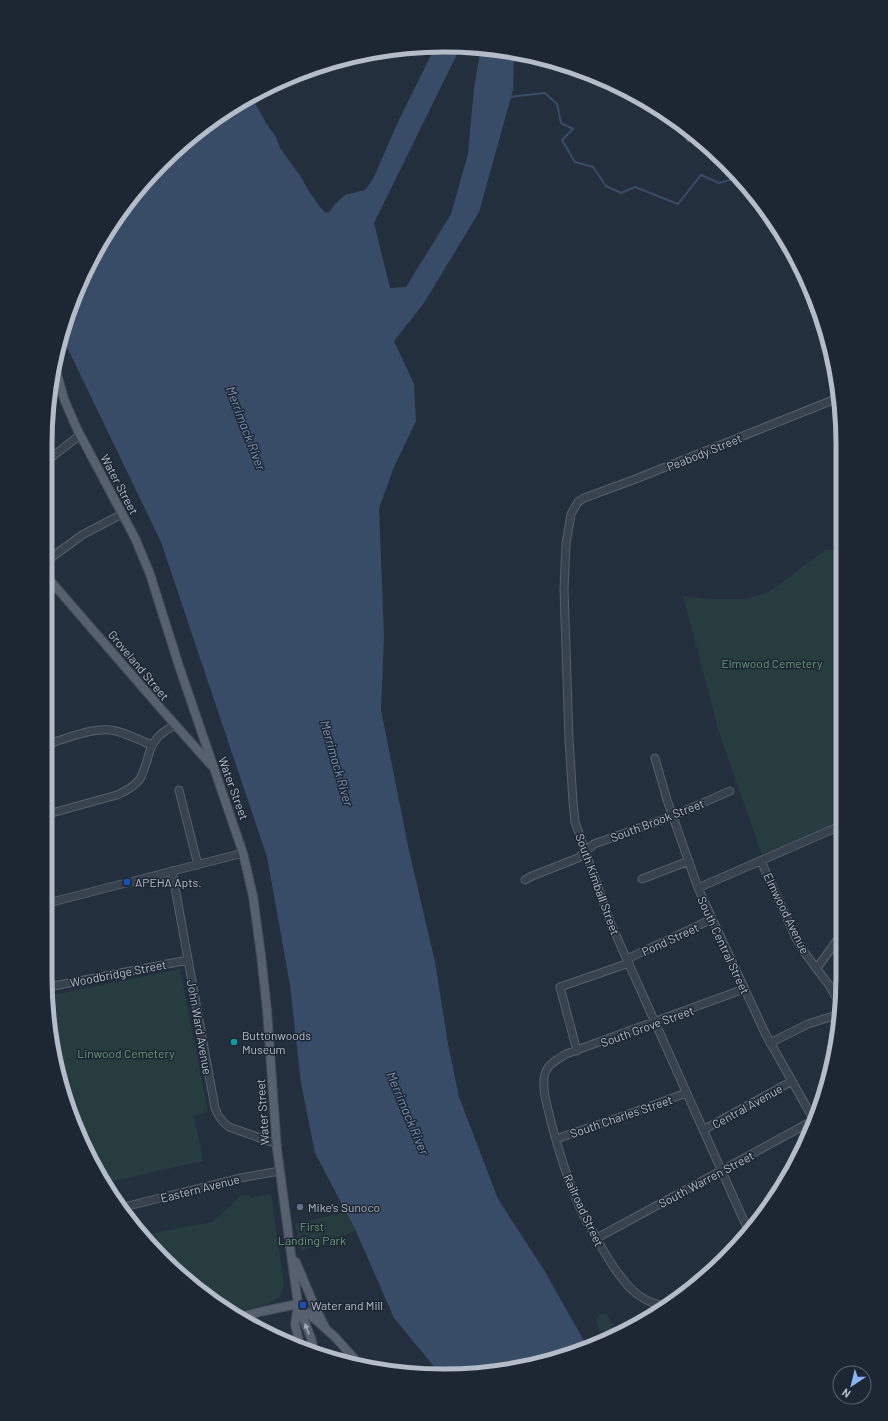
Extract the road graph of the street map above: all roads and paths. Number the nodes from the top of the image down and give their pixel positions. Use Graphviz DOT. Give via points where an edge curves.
graph roads {
  1 [pos="58,377"];
  2 [pos="61,387"];
  3 [pos="56,388"];
  4 [pos="834,400"];
  5 [pos="80,434"];
  6 [pos="52,457"];
  7 [pos="573,510"];
  8 [pos="122,514"];
  9 [pos="52,557"];
  10 [pos="52,583"];
  11 [pos="175,725"];
  12 [pos="52,743"];
  13 [pos="151,745"];
  14 [pos="655,758"];
  15 [pos="213,767"];
  16 [pos="179,790"];
  17 [pos="730,791"];
  18 [pos="52,813"];
  19 [pos="673,816"];
  20 [pos="836,828"];
  21 [pos="586,851"];
  22 [pos="243,854"];
  23 [pos="761,861"];
  24 [pos="689,862"];
  25 [pos="198,865"];
  26 [pos="172,871"];
  27 [pos="642,879"];
  28 [pos="525,880"];
  29 [pos="698,888"];
  30 [pos="52,901"];
  31 [pos="712,919"];
  32 [pos="836,942"];
  33 [pos="188,960"];
  34 [pos="628,961"];
  35 [pos="817,968"];
  36 [pos="52,985"];
  37 [pos="744,990"];
  38 [pos="835,997"];
  39 [pos="834,1016"];
  40 [pos="655,1023"];
  41 [pos="770,1043"];
  42 [pos="577,1051"];
  43 [pos="551,1063"];
  44 [pos="792,1081"];
  45 [pos="686,1093"];
  46 [pos="811,1113"];
  47 [pos="807,1124"];
  48 [pos="703,1130"];
  49 [pos="556,1139"];
  50 [pos="277,1144"];
  51 [pos="280,1171"];
  52 [pos="721,1171"];
  53 [pos="126,1206"];
  54 [pos="746,1226"];
  55 [pos="596,1238"];
  56 [pos="290,1245"];
  57 [pos="298,1304"];
  58 [pos="660,1304"];
  59 [pos="248,1316"];
  60 [pos="326,1329"];
  61 [pos="299,1341"];
  62 [pos="313,1346"];
  63 [pos="355,1358"];
  1 -- 2 [label="main road, Water Street"];
  2 -- 3 [label="street"];
  2 -- 5 [label="main road, Water Street"];
  4 -- 7 [label="street, Peabody Street" via="584,498"];
  5 -- 6 [label="street"];
  5 -- 8 [label="main road, Water Street"];
  7 -- 21 [label="street, South Kimball Street" via="566,544 564,622 573,802 575,822"];
  8 -- 9 [label="street" via="82,535"];
  8 -- 15 [label="main road, Water Street" via="150,574"];
  10 -- 11 [label="main road, Groveland Street"];
  11 -- 13 [label="street" via="164,730"];
  11 -- 15 [label="main road, Groveland Street"];
  12 -- 13 [label="street" via="101,730 115,731"];
  13 -- 18 [label="street" via="141,778 127,790"];
  14 -- 19 [label="street, South Central Street"];
  15 -- 22 [label="main road, Water Street"];
  16 -- 25 [label="street"];
  17 -- 19 [label="street, South Brook Street"];
  19 -- 21 [label="street, South Brook Street" via="594,844"];
  19 -- 24 [label="street, South Central Street"];
  20 -- 23 [label="street"];
  21 -- 28 [label="street, South Brook Street" via="578,858"];
  21 -- 34 [label="street, South Kimball Street" via="611,924"];
  22 -- 25 [label="street"];
  22 -- 50 [label="main road, Water Street" via="261,955"];
  23 -- 29 [label="street"];
  23 -- 35 [label="street, Elmwood Avenue" via="796,938"];
  24 -- 27 [label="street"];
  24 -- 29 [label="street, South Central Street"];
  25 -- 26 [label="street"];
  26 -- 30 [label="street"];
  26 -- 33 [label="street, John Ward Avenue"];
  29 -- 31 [label="street, South Central Street"];
  31 -- 34 [label="street, Pond Street"];
  31 -- 37 [label="street, South Central Street"];
  32 -- 35 [label="street"];
  33 -- 36 [label="street, Woodbridge Street"];
  33 -- 50 [label="street, John Ward Avenue" via="218,1116 229,1127"];
  34 -- 40 [label="street, South Kimball Street"];
  34 -- 42 [label="street, Pond Street" via="560,987"];
  35 -- 38 [label="street, Elmwood Avenue"];
  37 -- 40 [label="street, South Grove Street"];
  37 -- 41 [label="street, South Central Street"];
  39 -- 41 [label="street" via="808,1024"];
  40 -- 42 [label="street, South Grove Street"];
  40 -- 45 [label="street, South Kimball Street"];
  41 -- 44 [label="street, South Central Street"];
  42 -- 43 [label="street, South Grove Street"];
  43 -- 49 [label="street, Railroad Street" via="544,1077 544,1087"];
  44 -- 46 [label="street, South Central Street"];
  44 -- 48 [label="street, Central Avenue"];
  45 -- 48 [label="street, South Kimball Street"];
  45 -- 49 [label="street, South Charles Street"];
  47 -- 52 [label="street, South Warren Street"];
  48 -- 52 [label="street, South Kimball Street"];
  49 -- 55 [label="street, Railroad Street" via="575,1197"];
  50 -- 51 [label="main road, Water Street"];
  51 -- 53 [label="street, Eastern Avenue" via="240,1178"];
  51 -- 56 [label="main road, Water Street"];
  52 -- 54 [label="street, South Kimball Street"];
  52 -- 55 [label="street, South Warren Street"];
  55 -- 58 [label="street, Railroad Street" via="606,1257 635,1293"];
  56 -- 57 [label="main road, Water Street"];
  56 -- 60 [label="main road, Water Street"];
  57 -- 59 [label="main road"];
  57 -- 60 [label="main road, Water Street"];
  57 -- 61 [label="main road" via="295,1324"];
  62 -- 57 [label="main road, one-way"];
  60 -- 63 [label="main road, Water Street"];
}
